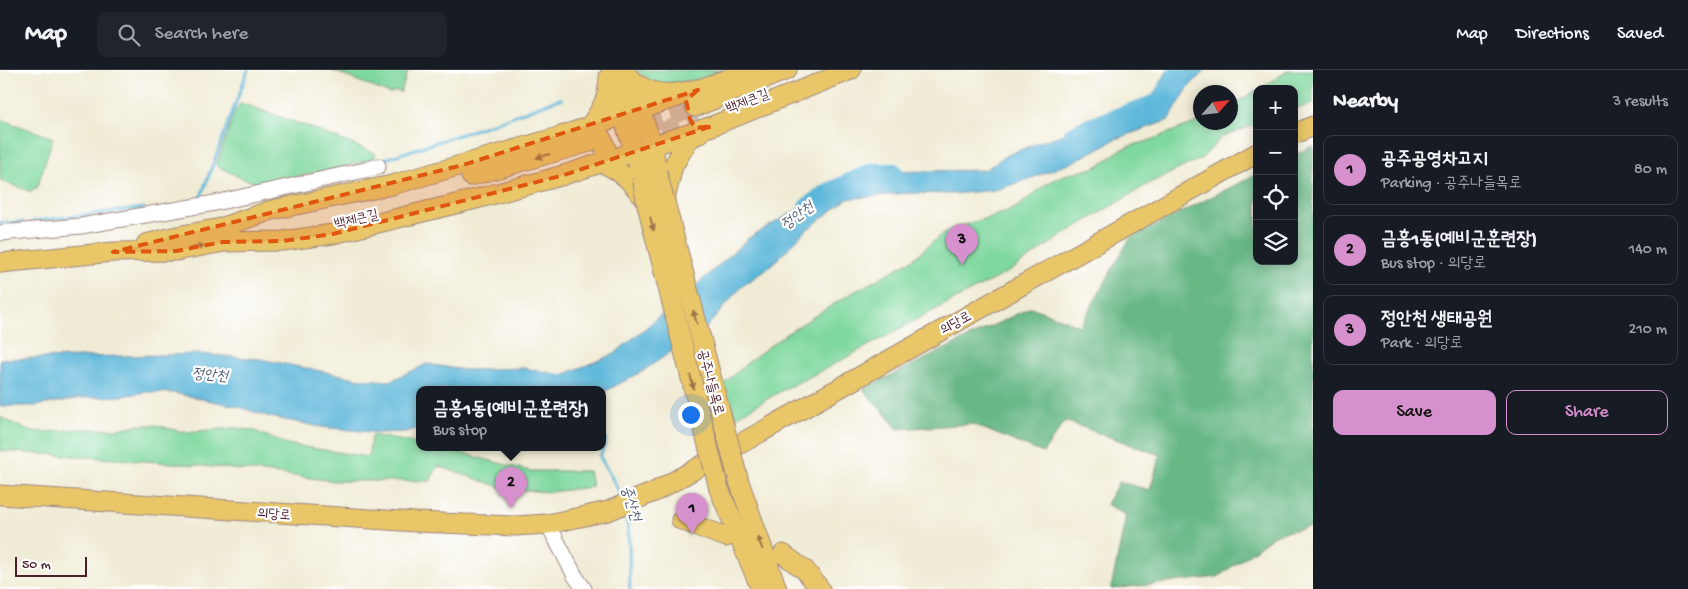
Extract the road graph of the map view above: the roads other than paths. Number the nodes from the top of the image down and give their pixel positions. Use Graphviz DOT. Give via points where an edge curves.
graph roads {
  1 [pos="751,70"];
  2 [pos="787,70"];
  3 [pos="824,70"];
  4 [pos="851,70"];
  5 [pos="615,72"];
  6 [pos="701,110"];
  7 [pos="632,113"];
  8 [pos="1313,126"];
  9 [pos="1298,132"];
  10 [pos="653,146"];
  11 [pos="594,147"];
  12 [pos="635,152"];
  13 [pos="1253,155"];
  14 [pos="378,166"];
  15 [pos="650,174"];
  16 [pos="656,200"];
  17 [pos="0,232"];
  18 [pos="222,235"];
  19 [pos="0,263"];
  20 [pos="0,495"];
  21 [pos="682,520"];
  22 [pos="548,524"];
  23 [pos="726,537"];
  24 [pos="783,554"];
  25 [pos="584,589"];
  26 [pos="761,589"];
  27 [pos="777,589"];
  28 [pos="820,589"];
  1 -- 6 [label="main road"];
  2 -- 6 [label="main road, 백제큰길"];
  3 -- 6 [label="main road, 백제큰길"];
  4 -- 6 [label="main road"];
  5 -- 6 [label="highway" via="658,94 676,95"];
  5 -- 7 [label="highway"];
  5 -- 11 [label="highway"];
  6 -- 7 [label="main road"];
  6 -- 10 [label="main road"];
  6 -- 15 [label="main road" via="689,139"];
  7 -- 10 [label="main road"];
  7 -- 11 [label="main road"];
  7 -- 12 [label="main road"];
  8 -- 9 [label="main road"];
  10 -- 12 [label="main road"];
  10 -- 15 [label="main road"];
  11 -- 12 [label="main road"];
  11 -- 15 [label="main road" via="617,169"];
  18 -- 11 [label="main road, 백제큰길, one-way" via="309,229 447,197"];
  11 -- 18 [label="main road" via="446,170 375,189 272,210"];
  12 -- 15 [label="main road"];
  13 -- 22 [label="main road, 의당로" via="654,492 608,510"];
  14 -- 17 [label="street" via="215,203 81,226"];
  15 -- 16 [label="main road, 공주나들목로, bridge"];
  15 -- 16 [label="main road"];
  16 -- 26 [label="main road, 공주나들목로, one-way, bridge" via="719,489"];
  27 -- 16 [label="main road, 공주나들목로, one-way, bridge" via="739,482"];
  18 -- 19 [label="main road, 백제큰길" via="176,251 113,252"];
  20 -- 22 [label="main road, 의당로" via="417,522 514,526"];
  21 -- 23 [label="main road"];
  22 -- 25 [label="street"];
  24 -- 28 [label="main road" via="805,570"];
}
